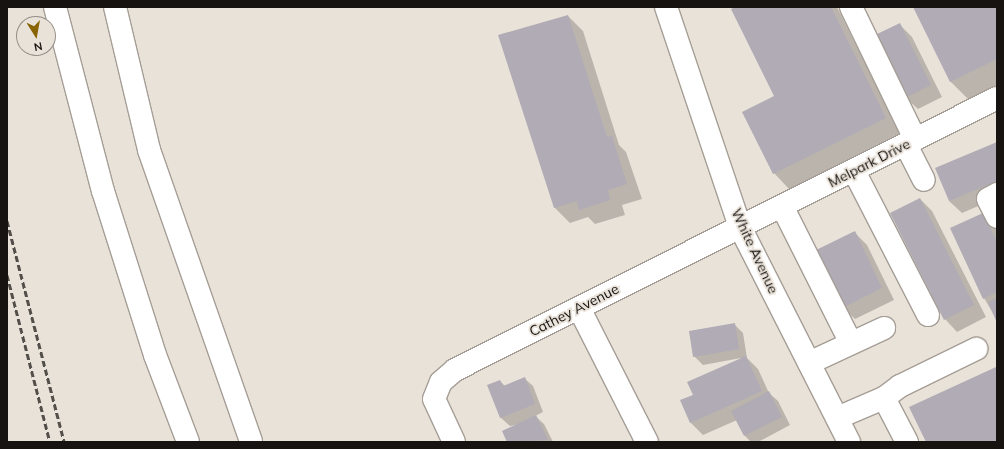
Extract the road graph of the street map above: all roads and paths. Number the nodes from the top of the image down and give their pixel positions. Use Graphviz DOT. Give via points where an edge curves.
graph roads {
  1 [pos="55,7"];
  2 [pos="116,7"];
  3 [pos="666,7"];
  4 [pos="851,7"];
  5 [pos="997,98"];
  6 [pos="910,142"];
  7 [pos="854,171"];
  8 [pos="924,180"];
  9 [pos="997,194"];
  10 [pos="782,206"];
  11 [pos="997,217"];
  12 [pos="740,226"];
  13 [pos="579,308"];
  14 [pos="928,315"];
  15 [pos="884,328"];
  16 [pos="851,343"];
  17 [pos="976,349"];
  18 [pos="809,363"];
  19 [pos="884,398"];
  20 [pos="837,418"];
  21 [pos="188,442"];
  22 [pos="250,442"];
  23 [pos="454,442"];
  24 [pos="647,442"];
  25 [pos="849,442"];
  26 [pos="907,442"];
  1 -- 21 [label="main road" via="103,192 155,355"];
  2 -- 22 [label="main road" via="149,150"];
  3 -- 12 [label="main road, White Avenue"];
  4 -- 6 [label="main road"];
  5 -- 6 [label="main road, Melpark Drive"];
  6 -- 7 [label="main road, Melpark Drive"];
  6 -- 8 [label="main road"];
  7 -- 10 [label="main road, Melpark Drive"];
  7 -- 14 [label="main road"];
  9 -- 11 [label="main road" via="988,199"];
  10 -- 12 [label="main road, Melpark Drive"];
  10 -- 16 [label="main road"];
  12 -- 13 [label="main road, Cathey Avenue"];
  12 -- 18 [label="main road, White Avenue"];
  13 -- 23 [label="main road, Cathey Avenue" via="455,370 441,382 434,399"];
  13 -- 24 [label="main road"];
  15 -- 16 [label="main road"];
  16 -- 18 [label="main road"];
  17 -- 19 [label="main road" via="900,386"];
  18 -- 20 [label="main road, White Avenue"];
  19 -- 20 [label="main road"];
  19 -- 26 [label="main road"];
  20 -- 25 [label="main road, White Avenue"];
}
